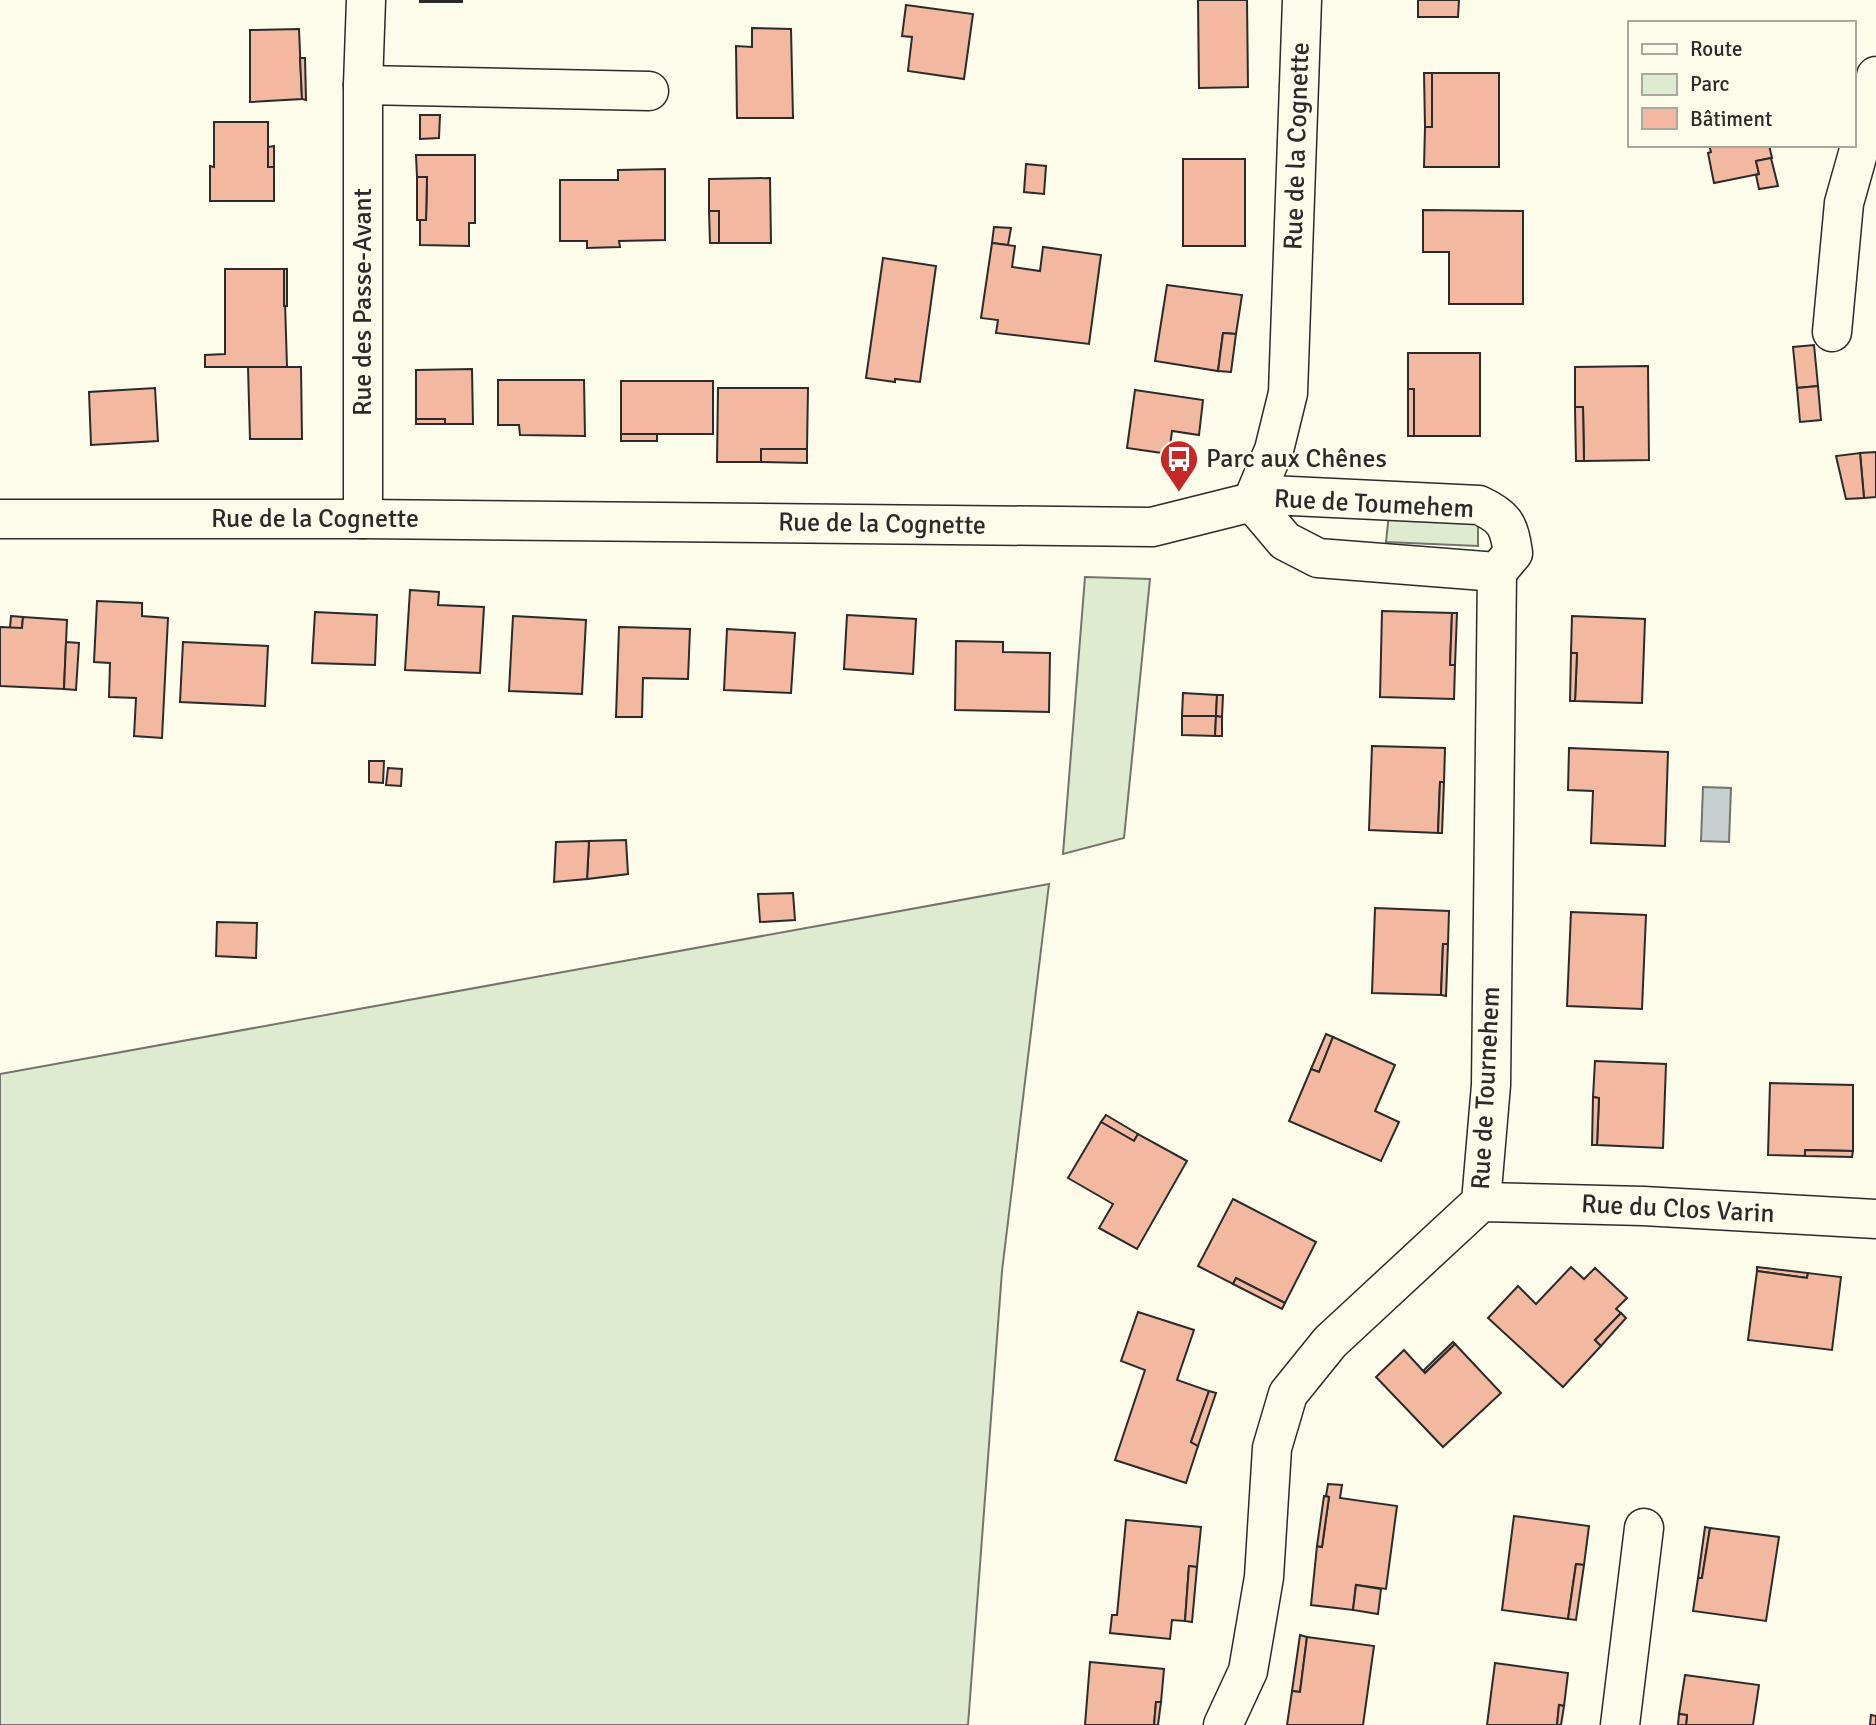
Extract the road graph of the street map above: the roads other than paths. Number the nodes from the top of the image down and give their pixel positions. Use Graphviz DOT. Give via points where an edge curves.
graph roads {
  1 [pos="366,0"];
  2 [pos="1302,0"];
  3 [pos="1876,76"];
  4 [pos="363,85"];
  5 [pos="649,91"];
  6 [pos="1832,332"];
  7 [pos="1252,502"];
  8 [pos="0,519"];
  9 [pos="363,519"];
  10 [pos="1497,572"];
  11 [pos="1480,1202"];
  12 [pos="1876,1219"];
  13 [pos="1644,1528"];
  14 [pos="1223,1725"];
  15 [pos="1620,1725"];
  1 -- 4 [label="street, Rue des Passe-Avant"];
  2 -- 7 [label="street, Rue de la Cognette" via="1287,393 1274,450"];
  3 -- 6 [label="street" via="1844,203"];
  4 -- 5 [label="street"];
  4 -- 9 [label="street, Rue des Passe-Avant"];
  7 -- 9 [label="street, Rue de la Cognette" via="1152,527"];
  7 -- 10 [label="street, Rue de Toumehem" via="1285,541 1318,558"];
  7 -- 10 [label="street, Rue de Toumehem" via="1270,495 1479,505 1499,515 1510,532 1513,553"];
  8 -- 9 [label="street, Rue de la Cognette"];
  10 -- 11 [label="street, Rue de Tournehem" via="1491,1085"];
  11 -- 12 [label="street, Rue du Clos Varin"];
  11 -- 14 [label="street, Rue de Tournehem" via="1330,1342 1288,1394 1272,1448 1264,1577 1248,1671"];
  13 -- 15 [label="street"];
}
